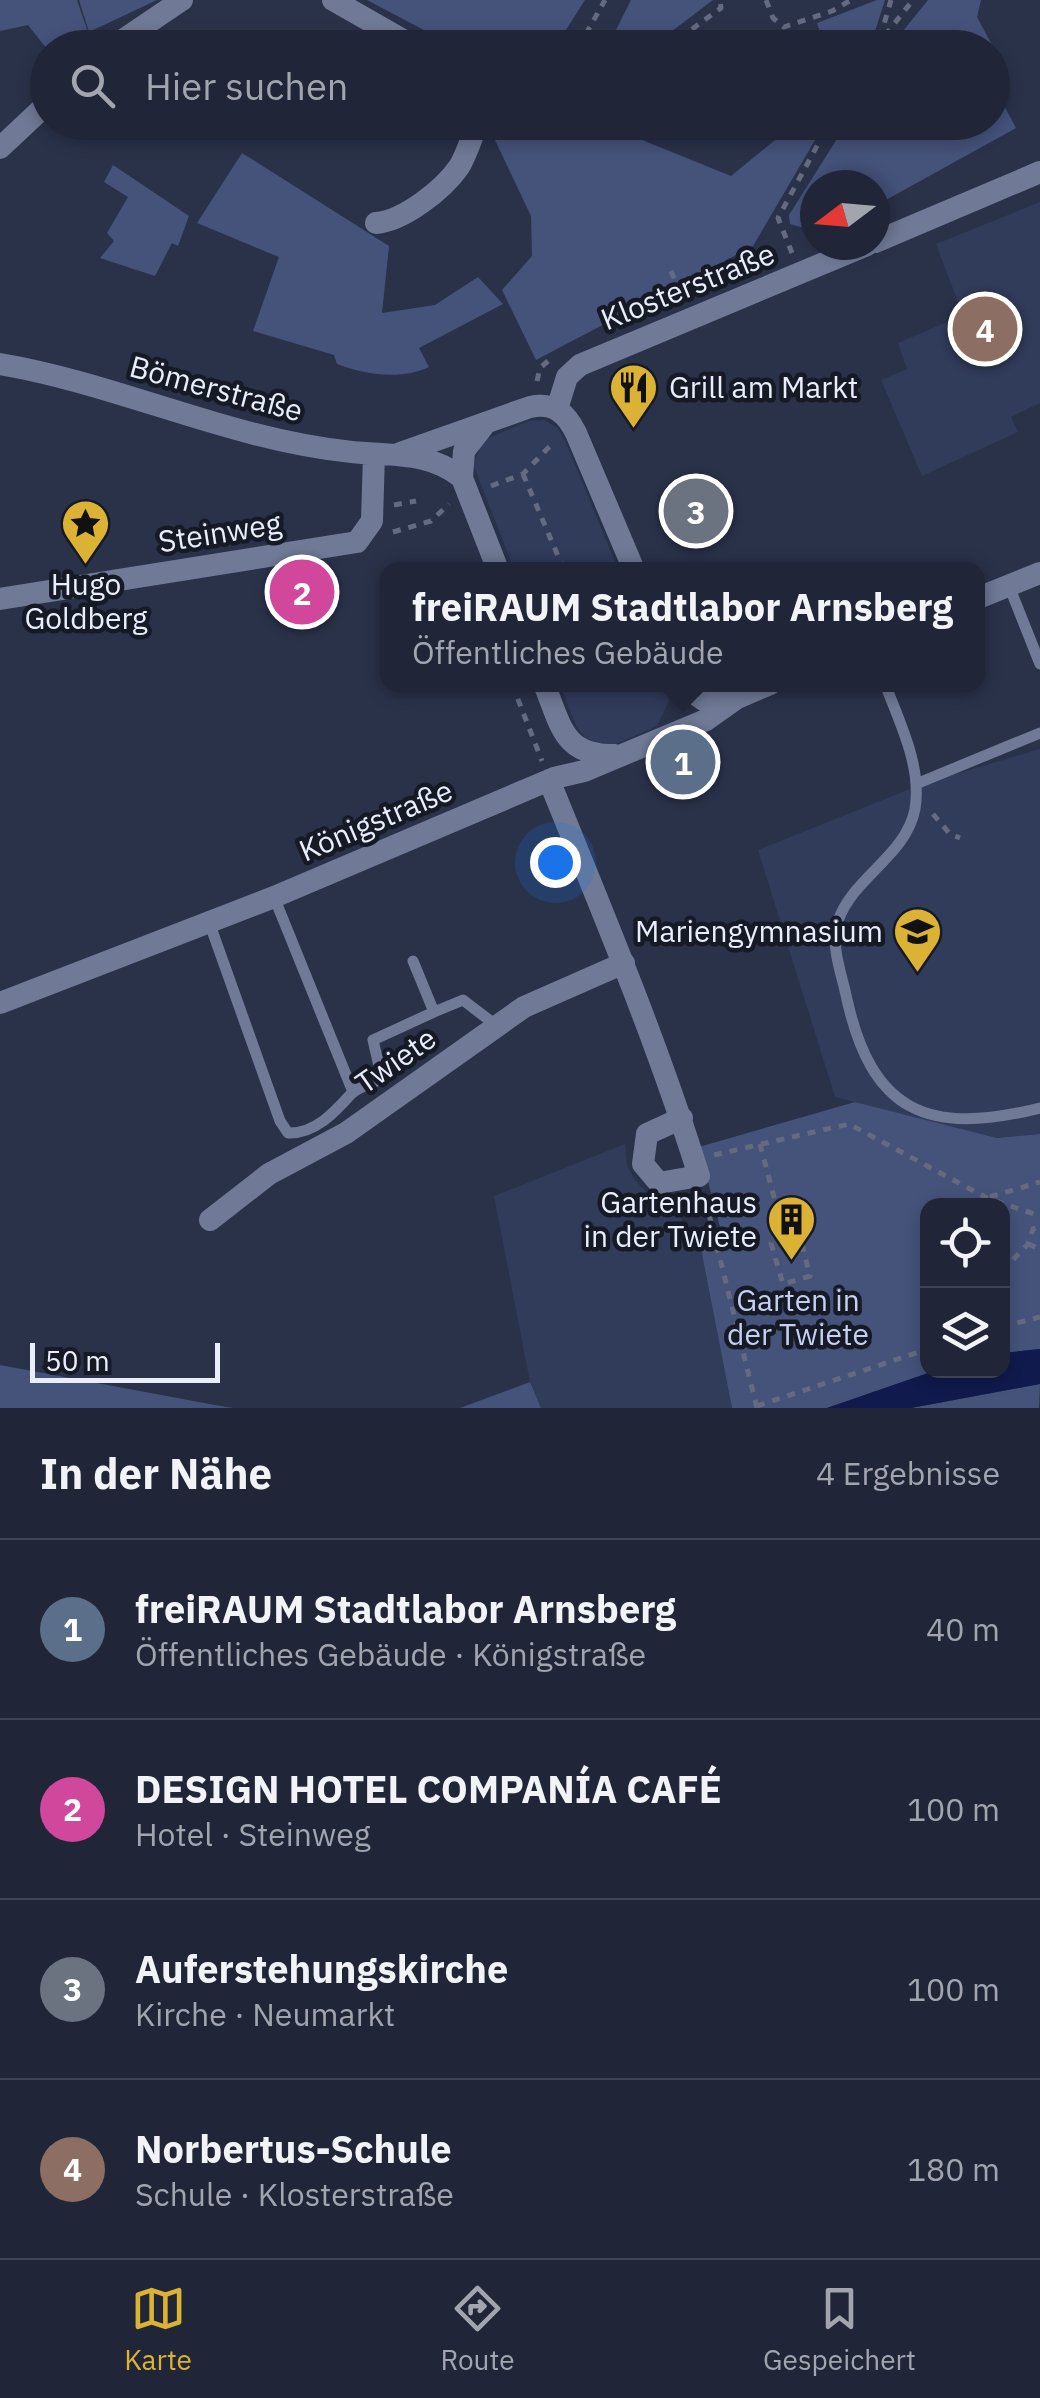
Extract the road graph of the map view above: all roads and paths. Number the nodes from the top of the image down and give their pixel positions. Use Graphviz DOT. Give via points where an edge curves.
graph roads {
  1 [pos="182,0"];
  2 [pos="333,0"];
  3 [pos="606,0"];
  4 [pos="720,0"];
  5 [pos="766,0"];
  6 [pos="851,0"];
  7 [pos="891,0"];
  8 [pos="913,0"];
  9 [pos="138,30"];
  10 [pos="386,30"];
  11 [pos="589,30"];
  12 [pos="691,30"];
  13 [pos="881,30"];
  14 [pos="888,30"];
  15 [pos="30,120"];
  16 [pos="470,140"];
  17 [pos="820,140"];
  18 [pos="0,148"];
  19 [pos="1040,172"];
  20 [pos="376,223"];
  21 [pos="890,236"];
  22 [pos="792,253"];
  23 [pos="831,260"];
  24 [pos="671,271"];
  25 [pos="684,300"];
  26 [pos="0,361"];
  27 [pos="558,409"];
  28 [pos="488,421"];
  29 [pos="576,433"];
  30 [pos="385,454"];
  31 [pos="523,474"];
  32 [pos="465,487"];
  33 [pos="416,502"];
  34 [pos="388,506"];
  35 [pos="356,542"];
  36 [pos="495,562"];
  37 [pos="561,562"];
  38 [pos="631,562"];
  39 [pos="1040,573"];
  40 [pos="1009,586"];
  41 [pos="985,595"];
  42 [pos="0,599"];
  43 [pos="1040,664"];
  44 [pos="514,692"];
  45 [pos="547,692"];
  46 [pos="681,692"];
  47 [pos="691,692"];
  48 [pos="751,692"];
  49 [pos="888,692"];
  50 [pos="737,698"];
  51 [pos="564,732"];
  52 [pos="668,733"];
  53 [pos="1040,734"];
  54 [pos="618,755"];
  55 [pos="551,779"];
  56 [pos="916,784"];
  57 [pos="916,804"];
  58 [pos="960,838"];
  59 [pos="274,897"];
  60 [pos="209,922"];
  61 [pos="413,961"];
  62 [pos="624,963"];
  63 [pos="0,1004"];
  64 [pos="434,1012"];
  65 [pos="497,1026"];
  66 [pos="353,1092"];
  67 [pos="1040,1108"];
  68 [pos="682,1118"];
  69 [pos="760,1144"];
  70 [pos="697,1168"];
  71 [pos="1040,1182"];
  72 [pos="987,1198"];
  73 [pos="1010,1206"];
  74 [pos="1040,1216"];
  75 [pos="210,1220"];
  76 [pos="1040,1227"];
  77 [pos="784,1234"];
  78 [pos="1028,1244"];
  79 [pos="787,1246"];
  80 [pos="1040,1249"];
  81 [pos="1010,1263"];
  82 [pos="1040,1318"];
  83 [pos="1010,1325"];
  84 [pos="920,1352"];
  85 [pos="757,1407"];
  1 -- 9 [label="street"];
  2 -- 10 [label="street"];
  3 -- 11 [label="path"];
  4 -- 12 [label="path" via="721,8"];
  5 -- 6 [label="path" via="784,27"];
  7 -- 13 [label="path"];
  8 -- 14 [label="path"];
  15 -- 18 [label="street"];
  16 -- 20 [label="street" via="458,168 412,212"];
  17 -- 22 [label="path" via="778,218"];
  19 -- 21 [label="street"];
  23 -- 27 [label="street, Klosterstraße" via="580,364 567,377"];
  24 -- 25 [label="path"];
  26 -- 30 [label="street, Bömerstraße" via="221,424"];
  27 -- 28 [label="street" via="539,405"];
  27 -- 29 [label="street"];
  28 -- 30 [label="street"];
  28 -- 32 [label="street" via="464,451"];
  29 -- 31 [label="path" via="549,445"];
  29 -- 38 [label="street"];
  30 -- 32 [label="street, Bömerstraße" via="431,460"];
  30 -- 35 [label="street" via="372,521"];
  31 -- 32 [label="path"];
  31 -- 37 [label="path"];
  32 -- 35 [label="path" via="432,520"];
  32 -- 36 [label="street"];
  33 -- 34 [label="path"];
  35 -- 42 [label="street, Steinweg"];
  39 -- 40 [label="street"];
  40 -- 41 [label="street"];
  40 -- 43 [label="lane"];
  44 -- 55 [label="path"];
  45 -- 51 [label="street"];
  46 -- 52 [label="street" via="682,714"];
  47 -- 50 [label="street" via="704,701"];
  48 -- 50 [label="street, Königstraße"];
  49 -- 56 [label="lane"];
  50 -- 52 [label="street, Königstraße" via="706,720"];
  51 -- 54 [label="street" via="585,753"];
  51 -- 55 [label="street" via="566,753"];
  52 -- 54 [label="street, Königstraße"];
  53 -- 56 [label="lane"];
  54 -- 55 [label="street, Königstraße"];
  55 -- 59 [label="street, Königstraße"];
  55 -- 62 [label="street"];
  56 -- 57 [label="lane"];
  57 -- 58 [label="path"];
  57 -- 67 [label="lane" via="902,840 836,924 858,1043 879,1082 927,1113 968,1121"];
  59 -- 60 [label="street, Königstraße"];
  59 -- 66 [label="lane"];
  60 -- 63 [label="street, Königstraße"];
  60 -- 66 [label="lane" via="288,1134 334,1114"];
  61 -- 64 [label="lane"];
  62 -- 65 [label="street, Twiete" via="524,1007"];
  62 -- 68 [label="street"];
  64 -- 65 [label="lane" via="463,1000"];
  64 -- 66 [label="lane" via="373,1040 382,1079"];
  65 -- 75 [label="street, Twiete" via="346,1134 269,1174"];
  68 -- 70 [label="street"];
  68 -- 70 [label="street" via="647,1134 642,1164 669,1184"];
  69 -- 70 [label="path"];
  69 -- 72 [label="path" via="849,1124"];
  69 -- 77 [label="path"];
  70 -- 85 [label="path"];
  71 -- 72 [label="path"];
  73 -- 74 [label="path"];
  76 -- 78 [label="path"];
  77 -- 77 [label="path" via="771,1244 781,1280 806,1280 800,1237"];
  77 -- 79 [label="path"];
  78 -- 80 [label="path"];
  78 -- 81 [label="path"];
  82 -- 83 [label="path"];
  84 -- 85 [label="path"];
}
